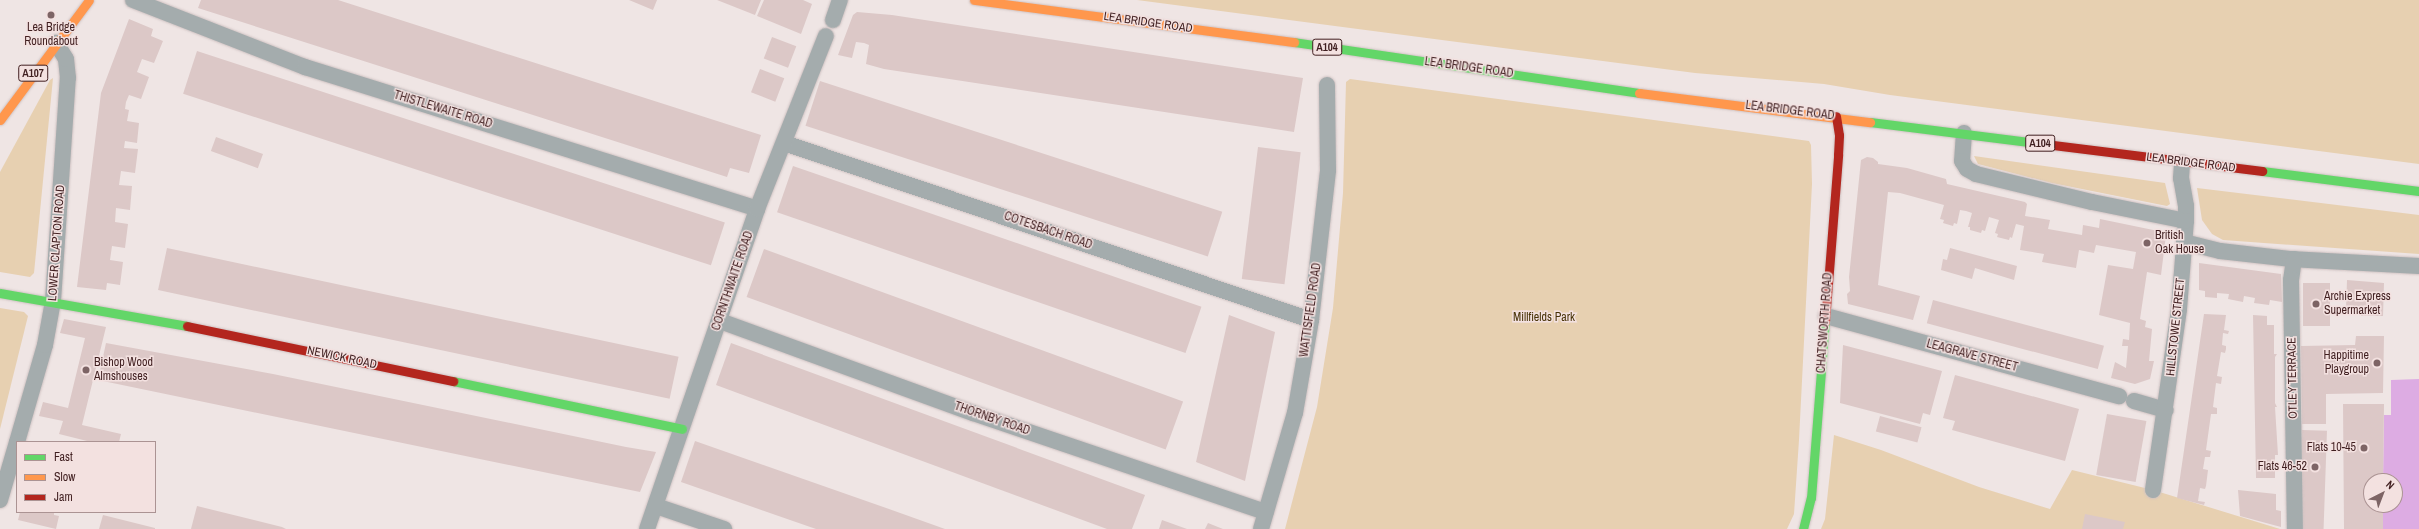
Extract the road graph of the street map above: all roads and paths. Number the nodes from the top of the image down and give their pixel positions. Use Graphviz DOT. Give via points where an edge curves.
graph roads {
  1 [pos="89,0"];
  2 [pos="133,0"];
  3 [pos="840,0"];
  4 [pos="974,0"];
  5 [pos="833,20"];
  6 [pos="826,36"];
  7 [pos="56,43"];
  8 [pos="1327,86"];
  9 [pos="1836,116"];
  10 [pos="0,120"];
  11 [pos="1964,133"];
  12 [pos="784,143"];
  13 [pos="2182,162"];
  14 [pos="2419,191"];
  15 [pos="757,209"];
  16 [pos="2186,221"];
  17 [pos="2184,242"];
  18 [pos="2294,259"];
  19 [pos="2419,266"];
  20 [pos="0,293"];
  21 [pos="53,301"];
  22 [pos="1826,316"];
  23 [pos="1311,320"];
  24 [pos="720,321"];
  25 [pos="2166,410"];
  26 [pos="682,429"];
  27 [pos="17,441"];
  28 [pos="16,445"];
  29 [pos="2153,490"];
  30 [pos="0,500"];
  31 [pos="656,506"];
  32 [pos="1266,512"];
  33 [pos="647,529"];
  34 [pos="724,529"];
  35 [pos="1261,529"];
  36 [pos="1803,529"];
  37 [pos="2295,529"];
  1 -- 7 [label="main road, A107"];
  2 -- 15 [label="street, THISTLEWAITE ROAD" via="305,67"];
  3 -- 5 [label="street"];
  4 -- 9 [label="main road, LEA BRIDGE ROAD / A104" via="1321,46 1627,91"];
  6 -- 12 [label="street, CORNTHWAITE ROAD"];
  7 -- 10 [label="main road, A107"];
  7 -- 21 [label="street, LOWER CLAPTON ROAD" via="66,59 68,78"];
  8 -- 23 [label="street, WATTISFIELD ROAD" via="1328,170"];
  9 -- 11 [label="main road, LEA BRIDGE ROAD / A104"];
  9 -- 22 [label="main road, CHATSWORTH ROAD" via="1839,134 1838,155"];
  11 -- 13 [label="main road, LEA BRIDGE ROAD / A104"];
  11 -- 16 [label="street" via="1962,161 1967,169 1976,174 2077,199"];
  12 -- 15 [label="street, CORNTHWAITE ROAD"];
  12 -- 23 [label="street, COTESBACH ROAD"];
  13 -- 14 [label="main road, LEA BRIDGE ROAD / A104"];
  13 -- 16 [label="street, HILLSTOWE STREET" via="2181,178"];
  15 -- 24 [label="street, CORNTHWAITE ROAD"];
  16 -- 17 [label="street, HILLSTOWE STREET"];
  17 -- 18 [label="street" via="2220,251"];
  17 -- 25 [label="street, HILLSTOWE STREET"];
  18 -- 19 [label="street"];
  18 -- 37 [label="street, OTLEY TERRACE" via="2291,280"];
  20 -- 21 [label="main road, NEWICK ROAD"];
  21 -- 26 [label="main road, NEWICK ROAD" via="154,319"];
  21 -- 27 [label="street, LOWER CLAPTON ROAD" via="45,345"];
  22 -- 25 [label="street, LEAGRAVE STREET"];
  22 -- 36 [label="main road, CHATSWORTH ROAD" via="1811,498"];
  23 -- 32 [label="street, WATTISFIELD ROAD" via="1295,414"];
  24 -- 26 [label="street, CORNTHWAITE ROAD"];
  24 -- 32 [label="street, THORNBY ROAD" via="973,413"];
  25 -- 29 [label="street, HILLSTOWE STREET"];
  26 -- 31 [label="street, CORNTHWAITE ROAD"];
  28 -- 30 [label="street, LOWER CLAPTON ROAD"];
  31 -- 33 [label="street, CORNTHWAITE ROAD"];
  31 -- 34 [label="street"];
  32 -- 35 [label="street, WATTISFIELD ROAD"];
}
